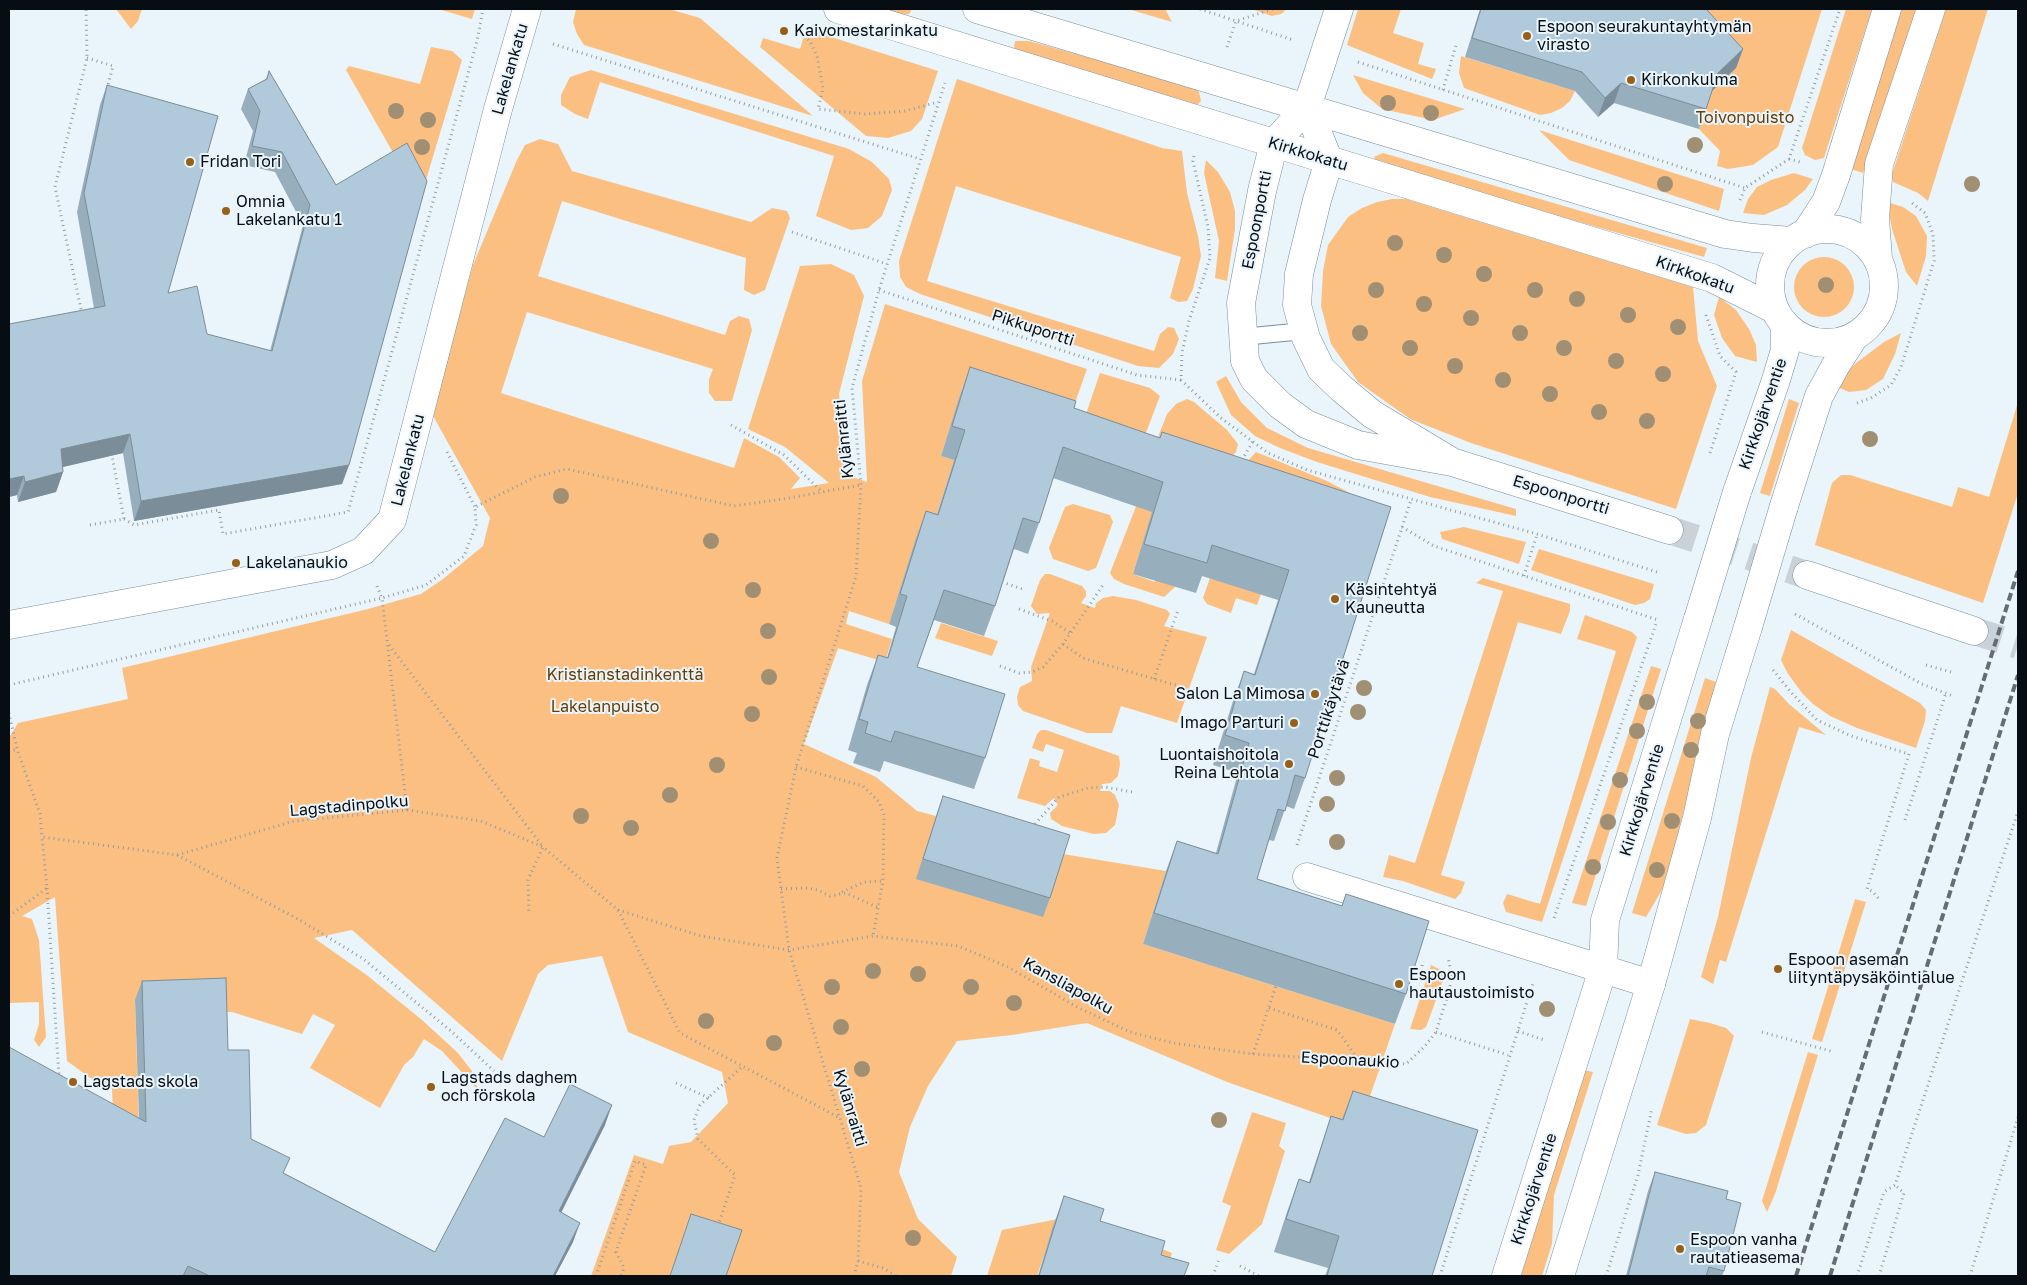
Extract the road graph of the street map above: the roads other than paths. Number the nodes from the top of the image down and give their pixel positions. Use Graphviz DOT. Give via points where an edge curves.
graph roads {
  1 [pos="527,9"];
  2 [pos="838,9"];
  3 [pos="977,9"];
  4 [pos="1339,9"];
  5 [pos="1887,9"];
  6 [pos="1931,9"];
  7 [pos="1307,107"];
  8 [pos="1274,143"];
  9 [pos="1329,160"];
  10 [pos="1799,238"];
  11 [pos="1878,258"];
  12 [pos="1780,317"];
  13 [pos="1304,331"];
  14 [pos="1242,337"];
  15 [pos="1854,337"];
  16 [pos="1452,462"];
  17 [pos="1670,530"];
  18 [pos="1807,575"];
  19 [pos="9,625"];
  20 [pos="1974,631"];
  21 [pos="1307,877"];
  22 [pos="1603,969"];
  23 [pos="1651,984"];
  24 [pos="1506,1276"];
  25 [pos="1560,1276"];
  1 -- 19 [label="main road, Lakelankatu" via="392,520 363,551 332,565"];
  2 -- 8 [label="main road, Kirkkokatu"];
  3 -- 7 [label="main road"];
  4 -- 7 [label="main road"];
  5 -- 10 [label="main road" via="1826,202"];
  6 -- 11 [label="main road" via="1879,164 1875,219"];
  7 -- 8 [label="main road, Espoonportti"];
  7 -- 9 [label="main road"];
  7 -- 10 [label="main road" via="1725,234"];
  8 -- 9 [label="main road, Kirkkokatu"];
  8 -- 14 [label="main road, Espoonportti" via="1241,302"];
  9 -- 12 [label="main road, Kirkkokatu" via="1712,278"];
  9 -- 13 [label="main road, Espoonportti" via="1299,274 1297,305"];
  10 -- 11 [label="main road" via="1825,229 1846,232 1864,242"];
  10 -- 12 [label="main road" via="1778,258 1771,277 1771,299"];
  11 -- 15 [label="main road" via="1885,280 1884,299 1872,323"];
  12 -- 15 [label="main road" via="1802,338 1823,344 1844,342"];
  12 -- 22 [label="main road, Kirkkojärventie, bridge" via="1785,350 1737,492 1605,920"];
  13 -- 14 [label="lane"];
  13 -- 16 [label="main road, Espoonportti" via="1321,369 1342,390 1372,414"];
  14 -- 16 [label="main road, Espoonportti" via="1245,361 1254,380 1306,424 1358,445"];
  15 -- 23 [label="main road, bridge" via="1819,396 1784,506 1715,734 1697,818"];
  16 -- 17 [label="main road, Espoonportti"];
  18 -- 20 [label="main road"];
  21 -- 22 [label="main road"];
  22 -- 23 [label="main road"];
  22 -- 24 [label="main road, Kirkkojärventie"];
  23 -- 25 [label="main road"];
}
